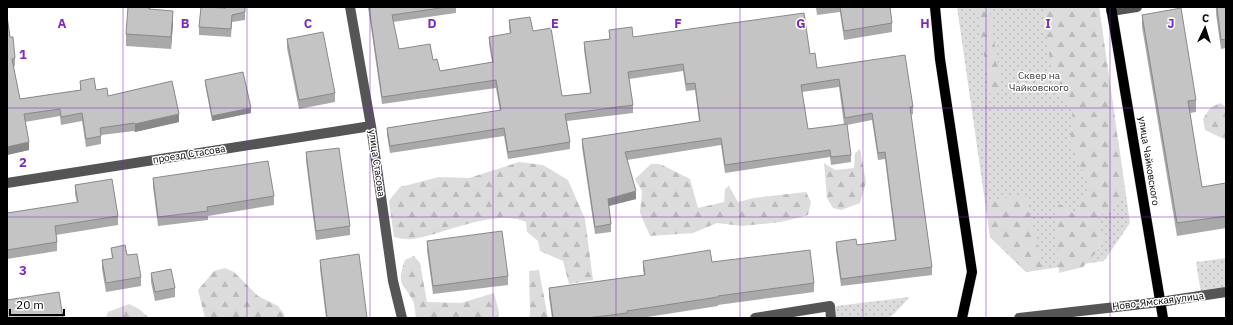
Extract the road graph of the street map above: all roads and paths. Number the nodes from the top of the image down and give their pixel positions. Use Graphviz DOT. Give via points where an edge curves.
graph roads {
  1 [pos="350,7"];
  2 [pos="935,7"];
  3 [pos="1137,7"];
  4 [pos="1111,9"];
  5 [pos="372,126"];
  6 [pos="7,183"];
  7 [pos="1226,292"];
  8 [pos="1160,302"];
  9 [pos="402,318"];
  10 [pos="755,318"];
  11 [pos="830,318"];
  12 [pos="962,318"];
  13 [pos="1018,318"];
  14 [pos="1163,318"];
  1 -- 5 [label="street, улица Стасова"];
  2 -- 12 [label="main road" via="940,59 972,272"];
  3 -- 4 [label="street"];
  4 -- 8 [label="main road, улица Чайковского"];
  5 -- 6 [label="street, проезд Стасова"];
  5 -- 9 [label="street, улица Стасова" via="393,281"];
  7 -- 8 [label="street, Ново-Ямская улица"];
  8 -- 13 [label="street, Ново-Ямская улица"];
  8 -- 14 [label="main road, улица Чайковского"];
  10 -- 11 [label="street" via="830,306"];
}
